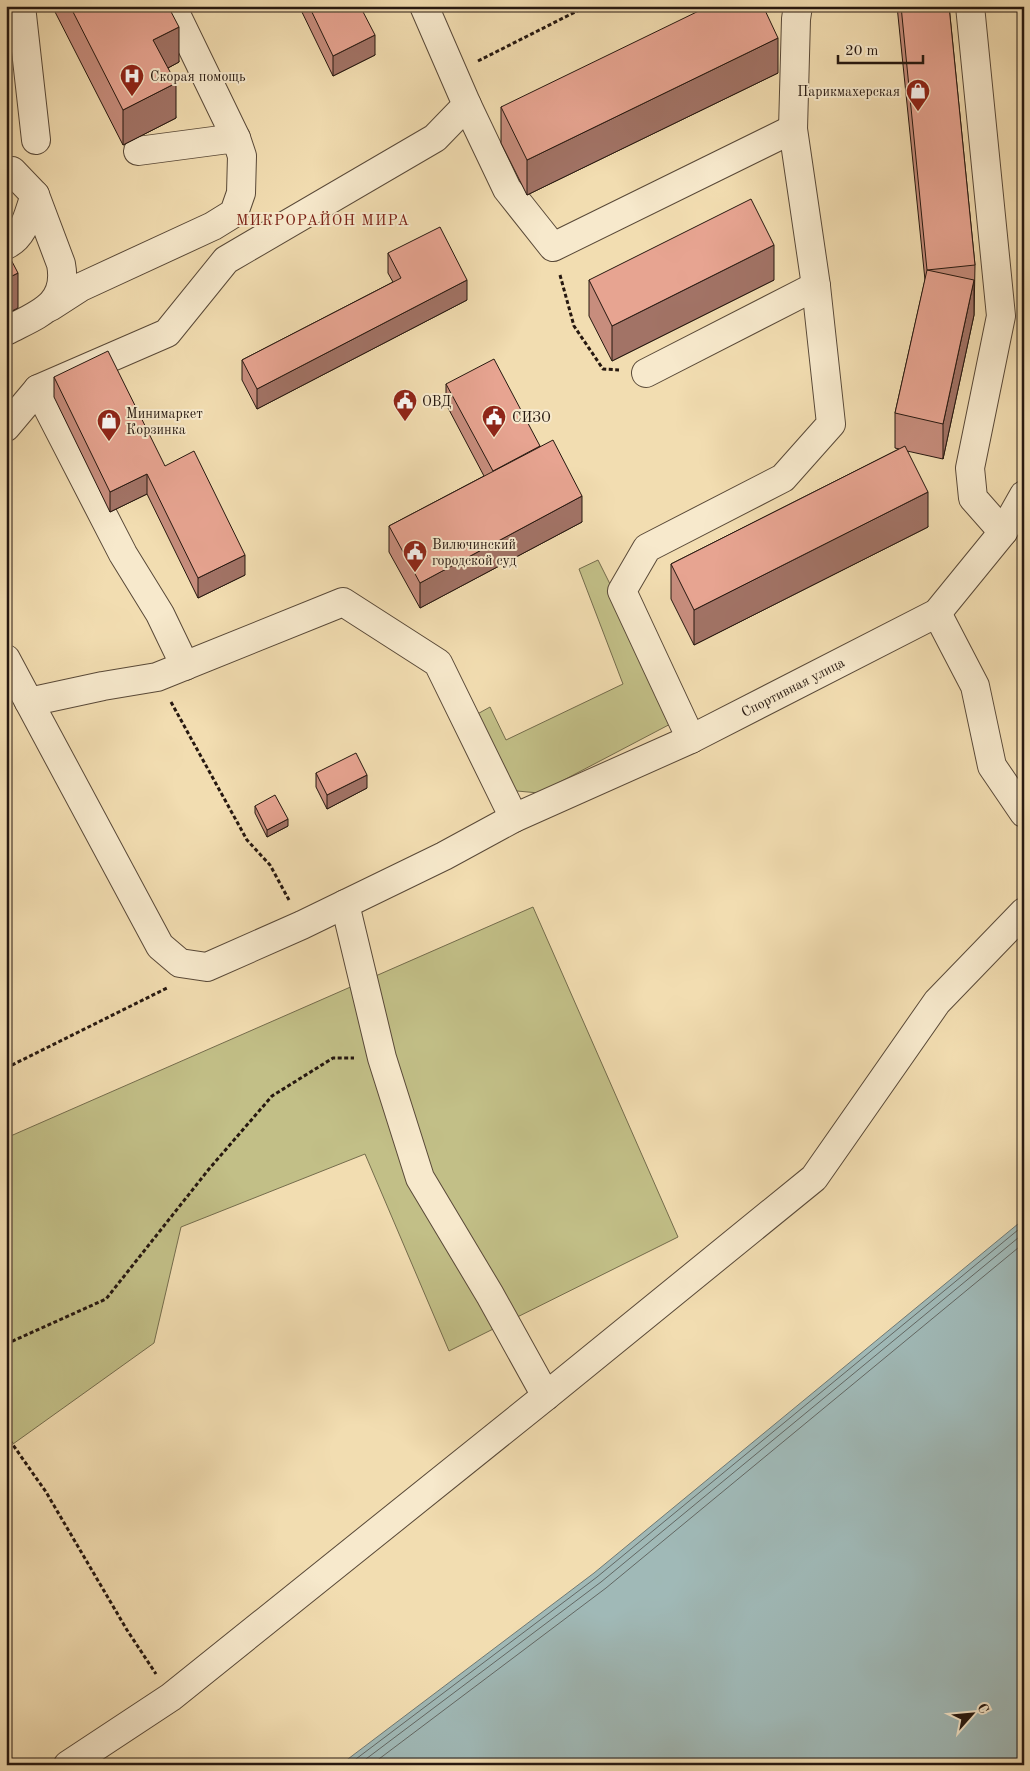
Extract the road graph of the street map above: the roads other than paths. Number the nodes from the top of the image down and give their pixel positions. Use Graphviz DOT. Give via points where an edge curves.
graph roads {
  1 [pos="22,6"];
  2 [pos="172,6"];
  3 [pos="424,6"];
  4 [pos="798,6"];
  5 [pos="970,6"];
  6 [pos="467,105"];
  7 [pos="793,129"];
  8 [pos="236,138"];
  9 [pos="36,140"];
  10 [pos="138,151"];
  11 [pos="12,171"];
  12 [pos="35,196"];
  13 [pos="6,245"];
  14 [pos="816,286"];
  15 [pos="50,307"];
  16 [pos="6,331"];
  17 [pos="646,373"];
  18 [pos="38,389"];
  19 [pos="6,427"];
  20 [pos="1024,496"];
  21 [pos="1003,532"];
  22 [pos="937,613"];
  23 [pos="6,659"];
  24 [pos="184,666"];
  25 [pos="29,702"];
  26 [pos="691,739"];
  27 [pos="1024,813"];
  28 [pos="514,818"];
  29 [pos="345,904"];
  30 [pos="1024,912"];
  31 [pos="546,1396"];
  32 [pos="68,1765"];
  1 -- 9 [label="street"];
  2 -- 8 [label="street"];
  3 -- 6 [label="street"];
  4 -- 7 [label="street"];
  5 -- 21 [label="street" via="1001,316 970,468 973,498"];
  6 -- 7 [label="street" via="507,189 552,247"];
  6 -- 18 [label="street" via="435,138 226,260 167,333"];
  7 -- 14 [label="street"];
  8 -- 10 [label="street"];
  8 -- 15 [label="street" via="242,156 241,193 234,213 213,226 81,286"];
  11 -- 12 [label="street"];
  12 -- 13 [label="street" via="22,232"];
  12 -- 15 [label="street" via="63,274 59,294"];
  14 -- 17 [label="street"];
  14 -- 26 [label="street" via="832,424 782,478 647,548 622,591"];
  15 -- 16 [label="street"];
  18 -- 19 [label="street"];
  18 -- 24 [label="street" via="123,554 160,614"];
  20 -- 21 [label="street, Спортивная улица"];
  21 -- 22 [label="street, Спортивная улица"];
  22 -- 26 [label="street, Спортивная улица"];
  22 -- 27 [label="street" via="975,686 992,766"];
  23 -- 25 [label="street"];
  24 -- 25 [label="street" via="158,677"];
  24 -- 28 [label="street" via="343,602 438,663"];
  25 -- 29 [label="street, Спортивная улица" via="160,946 180,962 208,968"];
  26 -- 28 [label="street, Спортивная улица"];
  28 -- 29 [label="street, Спортивная улица"];
  29 -- 31 [label="street" via="382,1058 420,1178"];
  30 -- 31 [label="street" via="937,1002 814,1178"];
  31 -- 32 [label="street" via="171,1697"];
}
